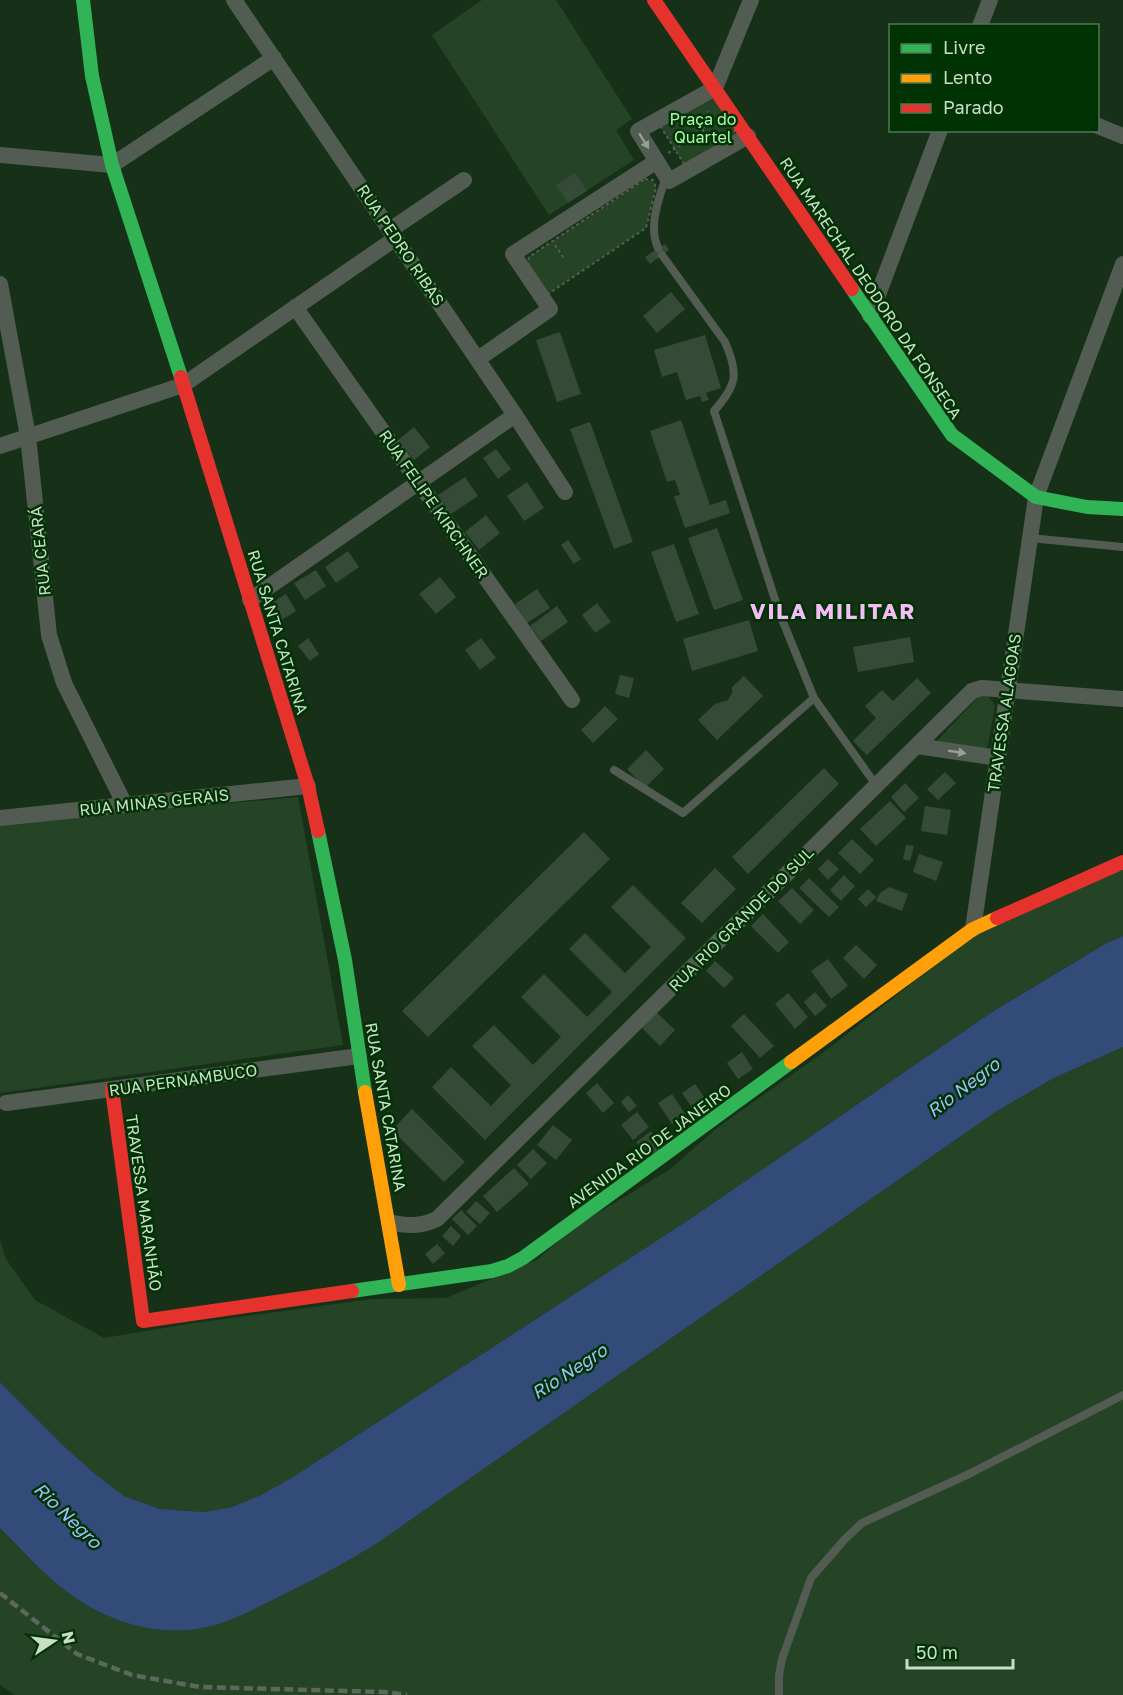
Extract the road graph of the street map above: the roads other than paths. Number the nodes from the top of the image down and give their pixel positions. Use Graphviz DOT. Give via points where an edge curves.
graph roads {
  1 [pos="83,0"];
  2 [pos="234,0"];
  3 [pos="654,0"];
  4 [pos="751,0"];
  5 [pos="990,0"];
  6 [pos="981,24"];
  7 [pos="274,58"];
  8 [pos="715,88"];
  9 [pos="1099,126"];
  10 [pos="939,132"];
  11 [pos="748,136"];
  12 [pos="1123,136"];
  13 [pos="0,155"];
  14 [pos="657,161"];
  15 [pos="112,165"];
  16 [pos="659,178"];
  17 [pos="464,180"];
  18 [pos="393,234"];
  19 [pos="1123,264"];
  20 [pos="0,284"];
  21 [pos="295,308"];
  22 [pos="870,316"];
  23 [pos="478,359"];
  24 [pos="183,385"];
  25 [pos="515,415"];
  26 [pos="28,436"];
  27 [pos="0,446"];
  28 [pos="418,482"];
  29 [pos="565,492"];
  30 [pos="1036,497"];
  31 [pos="1123,509"];
  32 [pos="1030,538"];
  33 [pos="1123,546"];
  34 [pos="250,600"];
  35 [pos="1008,690"];
  36 [pos="814,698"];
  37 [pos="1123,699"];
  38 [pos="572,700"];
  39 [pos="917,746"];
  40 [pos="998,758"];
  41 [pos="614,770"];
  42 [pos="308,786"];
  43 [pos="876,786"];
  44 [pos="125,805"];
  45 [pos="0,818"];
  46 [pos="1123,862"];
  47 [pos="973,929"];
  48 [pos="360,1056"];
  49 [pos="112,1089"];
  50 [pos="6,1103"];
  51 [pos="389,1222"];
  52 [pos="399,1285"];
  53 [pos="143,1321"];
  54 [pos="1123,1395"];
  55 [pos="779,1695"];
  1 -- 15 [label="street, RUA SANTA CATARINA" via="92,76"];
  2 -- 7 [label="street, RUA PEDRO RIBAS"];
  3 -- 8 [label="street, RUA MARECHAL DEODORO DA FONSECA"];
  4 -- 8 [label="street"];
  5 -- 6 [label="street"];
  7 -- 15 [label="street"];
  7 -- 18 [label="street, RUA PEDRO RIBAS"];
  8 -- 11 [label="street, RUA MARECHAL DEODORO DA FONSECA"];
  8 -- 14 [label="street, one-way" via="638,130"];
  9 -- 12 [label="street"];
  10 -- 22 [label="street"];
  11 -- 16 [label="street" via="670,181"];
  11 -- 22 [label="street, RUA MARECHAL DEODORO DA FONSECA"];
  13 -- 15 [label="street"];
  14 -- 16 [label="street"];
  14 -- 23 [label="street" via="513,254 550,309"];
  15 -- 24 [label="street, RUA SANTA CATARINA"];
  16 -- 36 [label="lane" via="654,228 660,251 725,342 732,358 734,374 729,393 714,411 779,612"];
  17 -- 18 [label="street"];
  18 -- 21 [label="street"];
  18 -- 23 [label="street, RUA PEDRO RIBAS"];
  19 -- 30 [label="street, TRAVESSA ALAGOAS"];
  20 -- 26 [label="street, RUA CEARÁ"];
  21 -- 24 [label="street"];
  21 -- 28 [label="street, RUA FELIPE KIRCHNER"];
  22 -- 30 [label="street, RUA MARECHAL DEODORO DA FONSECA" via="952,435"];
  23 -- 25 [label="street, RUA PEDRO RIBAS"];
  24 -- 26 [label="street"];
  24 -- 34 [label="street, RUA SANTA CATARINA"];
  25 -- 28 [label="street"];
  25 -- 29 [label="street, RUA PEDRO RIBAS"];
  26 -- 27 [label="street"];
  26 -- 44 [label="street, RUA CEARÁ" via="56,661"];
  28 -- 34 [label="street"];
  28 -- 38 [label="street, RUA FELIPE KIRCHNER"];
  30 -- 31 [label="street, RUA MARECHAL DEODORO DA FONSECA"];
  30 -- 32 [label="street, TRAVESSA ALAGOAS"];
  32 -- 33 [label="lane"];
  32 -- 35 [label="street, TRAVESSA ALAGOAS"];
  34 -- 42 [label="street, RUA SANTA CATARINA"];
  35 -- 37 [label="street, RUA RIO GRANDE DO SUL"];
  35 -- 39 [label="street, RUA RIO GRANDE DO SUL" via="972,691"];
  35 -- 40 [label="street, TRAVESSA ALAGOAS"];
  36 -- 41 [label="lane" via="683,813"];
  36 -- 43 [label="lane"];
  39 -- 40 [label="street, one-way"];
  39 -- 43 [label="street, RUA RIO GRANDE DO SUL"];
  40 -- 47 [label="street, TRAVESSA ALAGOAS"];
  42 -- 44 [label="street, RUA MINAS GERAIS"];
  42 -- 48 [label="street, RUA SANTA CATARINA" via="345,960"];
  43 -- 51 [label="street, RUA RIO GRANDE DO SUL" via="437,1219 411,1226"];
  44 -- 45 [label="street, RUA MINAS GERAIS"];
  46 -- 47 [label="street, AVENIDA RIO DE JANEIRO"];
  47 -- 52 [label="street, AVENIDA RIO DE JANEIRO" via="523,1258 492,1270"];
  48 -- 49 [label="street, RUA PERNAMBUCO"];
  48 -- 51 [label="street, RUA SANTA CATARINA"];
  49 -- 50 [label="street, RUA PERNAMBUCO"];
  49 -- 53 [label="street, TRAVESSA MARANHÃO"];
  51 -- 52 [label="street, RUA SANTA CATARINA"];
  52 -- 53 [label="street, AVENIDA RIO DE JANEIRO"];
  54 -- 55 [label="lane" via="969,1474 862,1523 811,1578 782,1659"];
}
